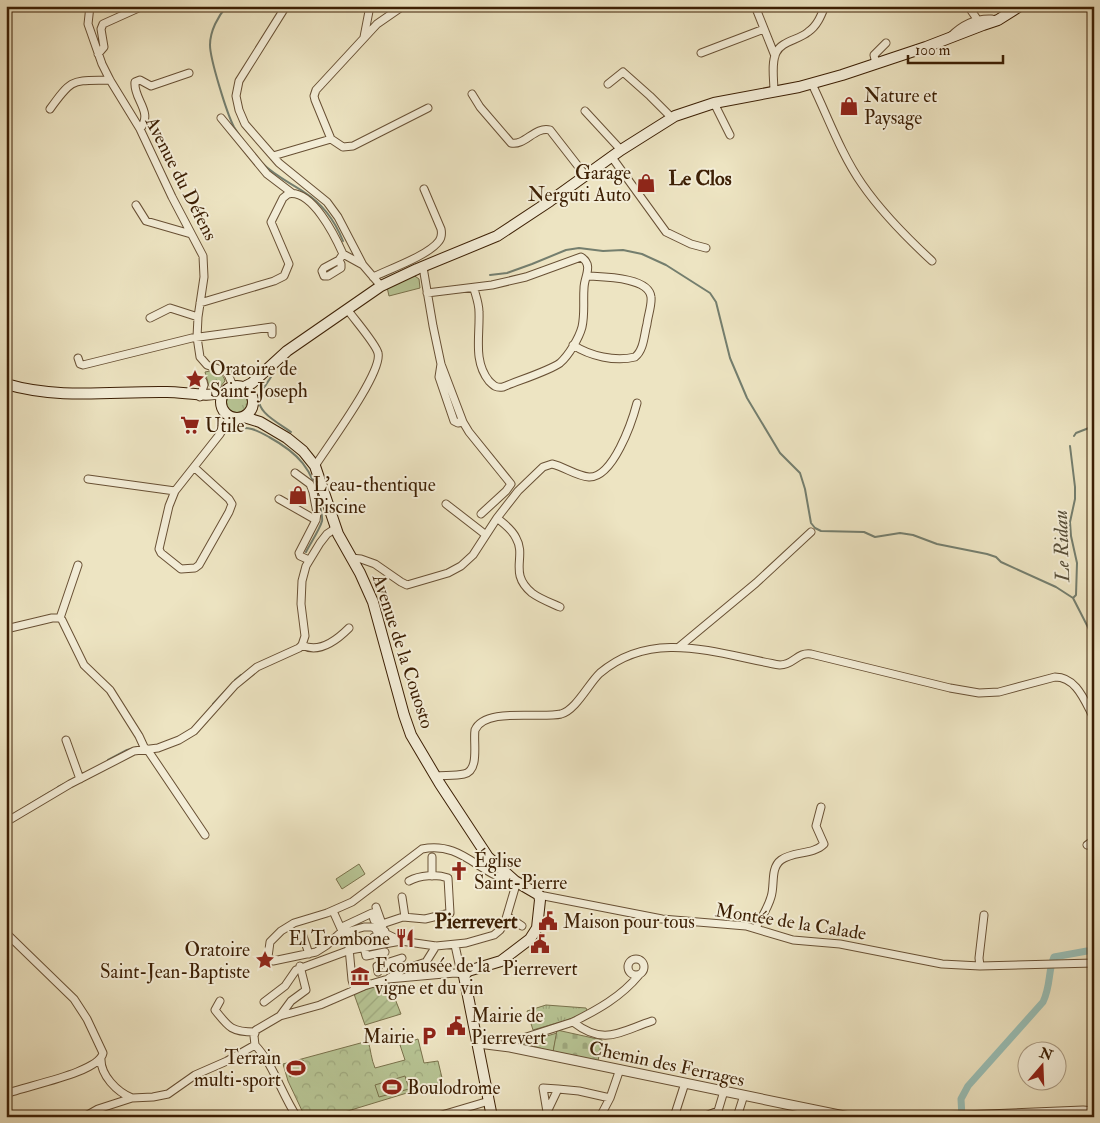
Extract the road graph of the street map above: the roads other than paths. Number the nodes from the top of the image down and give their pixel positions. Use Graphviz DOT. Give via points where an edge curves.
graph roads {
  1 [pos="90,6"];
  2 [pos="143,6"];
  3 [pos="286,6"];
  4 [pos="370,6"];
  5 [pos="403,6"];
  6 [pos="755,6"];
  7 [pos="825,6"];
  8 [pos="968,6"];
  9 [pos="1020,6"];
  10 [pos="978,20"];
  11 [pos="998,20"];
  12 [pos="764,29"];
  13 [pos="364,37"];
  14 [pos="948,39"];
  15 [pos="886,43"];
  16 [pos="701,53"];
  17 [pos="98,54"];
  18 [pos="775,56"];
  19 [pos="876,64"];
  20 [pos="189,73"];
  21 [pos="110,80"];
  22 [pos="608,84"];
  23 [pos="812,84"];
  24 [pos="774,92"];
  25 [pos="472,94"];
  26 [pos="714,102"];
  27 [pos="428,108"];
  28 [pos="50,109"];
  29 [pos="585,111"];
  30 [pos="221,118"];
  31 [pos="672,118"];
  32 [pos="140,129"];
  33 [pos="730,135"];
  34 [pos="331,139"];
  35 [pos="621,150"];
  36 [pos="273,156"];
  37 [pos="611,156"];
  38 [pos="585,176"];
  39 [pos="424,189"];
  40 [pos="292,193"];
  41 [pos="136,205"];
  42 [pos="191,234"];
  43 [pos="706,248"];
  44 [pos="341,257"];
  45 [pos="932,261"];
  46 [pos="363,265"];
  47 [pos="423,267"];
  48 [pos="588,276"];
  49 [pos="374,277"];
  50 [pos="381,286"];
  51 [pos="474,289"];
  52 [pos="427,293"];
  53 [pos="200,303"];
  54 [pos="347,309"];
  55 [pos="150,318"];
  56 [pos="198,318"];
  57 [pos="272,334"];
  58 [pos="197,337"];
  59 [pos="573,345"];
  60 [pos="78,358"];
  61 [pos="271,366"];
  62 [pos="203,381"];
  63 [pos="6,384"];
  64 [pos="244,388"];
  65 [pos="229,389"];
  66 [pos="201,395"];
  67 [pos="252,402"];
  68 [pos="637,403"];
  69 [pos="221,407"];
  70 [pos="230,417"];
  71 [pos="244,417"];
  72 [pos="274,429"];
  73 [pos="315,466"];
  74 [pos="195,468"];
  75 [pos="295,473"];
  76 [pos="88,479"];
  77 [pos="175,491"];
  78 [pos="279,499"];
  79 [pos="446,504"];
  80 [pos="481,514"];
  81 [pos="497,518"];
  82 [pos="316,520"];
  83 [pos="336,528"];
  84 [pos="811,532"];
  85 [pos="486,535"];
  86 [pos="351,558"];
  87 [pos="309,560"];
  88 [pos="78,565"];
  89 [pos="560,607"];
  90 [pos="60,618"];
  91 [pos="348,628"];
  92 [pos="6,629"];
  93 [pos="302,645"];
  94 [pos="679,647"];
  95 [pos="1094,718"];
  96 [pos="66,740"];
  97 [pos="146,749"];
  98 [pos="435,776"];
  99 [pos="80,779"];
  100 [pos="820,807"];
  101 [pos="6,822"];
  102 [pos="205,835"];
  103 [pos="1094,840"];
  104 [pos="1086,845"];
  105 [pos="432,857"];
  106 [pos="432,876"];
  107 [pos="409,880"];
  108 [pos="516,885"];
  109 [pos="539,896"];
  110 [pos="402,898"];
  111 [pos="376,907"];
  112 [pos="333,911"];
  113 [pos="984,915"];
  114 [pos="507,916"];
  115 [pos="405,917"];
  116 [pos="380,926"];
  117 [pos="522,926"];
  118 [pos="756,928"];
  119 [pos="343,932"];
  120 [pos="6,933"];
  121 [pos="385,933"];
  122 [pos="303,936"];
  123 [pos="401,941"];
  124 [pos="382,943"];
  125 [pos="455,945"];
  126 [pos="436,946"];
  127 [pos="364,948"];
  128 [pos="350,950"];
  129 [pos="385,952"];
  130 [pos="309,954"];
  131 [pos="402,958"];
  132 [pos="387,962"];
  133 [pos="1094,963"];
  134 [pos="980,966"];
  135 [pos="300,967"];
  136 [pos="463,974"];
  137 [pos="638,975"];
  138 [pos="379,977"];
  139 [pos="388,979"];
  140 [pos="355,990"];
  141 [pos="220,1001"];
  142 [pos="264,1002"];
  143 [pos="280,1016"];
  144 [pos="652,1021"];
  145 [pos="573,1022"];
  146 [pos="255,1032"];
  147 [pos="478,1043"];
  148 [pos="255,1044"];
  149 [pos="510,1047"];
  150 [pos="101,1058"];
  151 [pos="620,1069"];
  152 [pos="684,1083"];
  153 [pos="558,1089"];
  154 [pos="724,1091"];
  155 [pos="6,1094"];
  156 [pos="744,1095"];
  157 [pos="132,1098"];
  158 [pos="610,1098"];
  159 [pos="489,1101"];
  160 [pos="1094,1112"];
  161 [pos="705,1116"];
  162 [pos="84,1117"];
  163 [pos="297,1117"];
  164 [pos="435,1117"];
  165 [pos="492,1117"];
  166 [pos="600,1117"];
  167 [pos="674,1117"];
  168 [pos="737,1117"];
  169 [pos="849,1117"];
  170 [pos="939,1117"];
  1 -- 17 [label="street, Avenue du Défens" via="88,24"];
  2 -- 17 [label="street" via="103,24 104,47"];
  3 -- 36 [label="street" via="247,67 236,91 236,101 245,124"];
  4 -- 13 [label="street"];
  5 -- 13 [label="street" via="382,19"];
  6 -- 12 [label="street"];
  7 -- 18 [label="street" via="812,29 780,47"];
  8 -- 10 [label="street"];
  9 -- 11 [label="main road"];
  10 -- 11 [label="street"];
  10 -- 14 [label="street" via="956,30"];
  11 -- 14 [label="main road"];
  12 -- 16 [label="street"];
  12 -- 18 [label="street"];
  13 -- 34 [label="street" via="315,93"];
  14 -- 19 [label="main road"];
  15 -- 19 [label="street" via="874,55"];
  17 -- 21 [label="street, Avenue du Défens"];
  18 -- 24 [label="street"];
  19 -- 23 [label="main road"];
  20 -- 32 [label="street" via="151,86 140,80 135,82 146,116"];
  21 -- 28 [label="street" via="71,83"];
  21 -- 32 [label="street, Avenue du Défens"];
  22 -- 31 [label="street" via="619,73 625,73"];
  23 -- 24 [label="main road"];
  23 -- 45 [label="street" via="861,183 891,221"];
  24 -- 26 [label="main road"];
  25 -- 38 [label="street" via="511,143 518,143 543,129 550,130"];
  26 -- 31 [label="main road"];
  26 -- 33 [label="street"];
  27 -- 34 [label="street" via="353,146 343,148"];
  29 -- 35 [label="street"];
  30 -- 40 [label="street" via="269,177"];
  31 -- 35 [label="main road"];
  32 -- 42 [label="street, Avenue du Défens"];
  34 -- 36 [label="street"];
  35 -- 37 [label="main road"];
  36 -- 46 [label="street" via="327,202"];
  37 -- 38 [label="main road"];
  37 -- 43 [label="street" via="666,232"];
  38 -- 47 [label="main road" via="498,236"];
  39 -- 49 [label="street" via="441,230 440,240 414,258"];
  40 -- 44 [label="street" via="308,202 324,218"];
  40 -- 53 [label="street" via="285,195 271,222 289,264 284,276"];
  41 -- 42 [label="street" via="146,221"];
  42 -- 53 [label="street, Avenue du Défens" via="204,260"];
  44 -- 44 [label="street" via="324,268 324,276 341,268"];
  44 -- 46 [label="street"];
  46 -- 49 [label="street"];
  47 -- 50 [label="main road"];
  47 -- 52 [label="street"];
  48 -- 51 [label="street" via="587,264 580,257 526,277"];
  48 -- 59 [label="street" via="584,288 582,325"];
  48 -- 59 [label="street" via="638,283 648,288 651,298 642,349 635,356 626,358 593,355"];
  49 -- 50 [label="street"];
  50 -- 54 [label="main road"];
  51 -- 52 [label="street"];
  51 -- 59 [label="street" via="480,313 480,364 496,387 557,364"];
  52 -- 80 [label="street" via="441,364 463,422 510,484"];
  53 -- 56 [label="street, Avenue du Défens"];
  54 -- 61 [label="main road"];
  54 -- 73 [label="street" via="377,351 378,361 370,381"];
  55 -- 56 [label="street" via="170,308"];
  56 -- 58 [label="street, Avenue du Défens"];
  57 -- 58 [label="street" via="272,327"];
  58 -- 60 [label="street" via="83,365"];
  58 -- 65 [label="street, Avenue du Défens" via="202,361 227,372"];
  61 -- 64 [label="main road"];
  61 -- 67 [label="main road"];
  62 -- 66 [label="street"];
  63 -- 66 [label="main road" via="40,392 70,394 166,392"];
  64 -- 65 [label="main road"];
  64 -- 67 [label="main road"];
  65 -- 66 [label="main road"];
  65 -- 69 [label="main road" via="221,399"];
  66 -- 69 [label="main road"];
  67 -- 71 [label="main road"];
  67 -- 72 [label="main road, Avenue de la Couosto"];
  68 -- 81 [label="street" via="624,440 600,474 585,476 557,465 547,465 518,491"];
  69 -- 70 [label="main road"];
  70 -- 71 [label="main road"];
  70 -- 74 [label="street"];
  71 -- 72 [label="main road, Avenue de la Couosto"];
  72 -- 73 [label="main road, Avenue de la Couosto" via="303,451"];
  73 -- 83 [label="main road, Avenue de la Couosto"];
  74 -- 77 [label="street"];
  74 -- 77 [label="street" via="231,501 232,508 195,568 181,569 159,548"];
  75 -- 82 [label="street" via="307,480 311,487"];
  76 -- 77 [label="street"];
  78 -- 82 [label="street"];
  79 -- 85 [label="street"];
  81 -- 85 [label="street"];
  81 -- 89 [label="street" via="516,537 519,572 524,584 535,595"];
  82 -- 87 [label="street" via="299,553"];
  83 -- 86 [label="main road, Avenue de la Couosto"];
  83 -- 87 [label="street" via="327,534"];
  84 -- 94 [label="street"];
  85 -- 86 [label="street" via="461,566 411,584 400,582 375,564"];
  86 -- 98 [label="main road, Avenue de la Couosto" via="373,602 411,735"];
  87 -- 93 [label="street" via="302,581 305,636"];
  88 -- 90 [label="street"];
  90 -- 92 [label="street"];
  90 -- 97 [label="street" via="84,665 110,690"];
  91 -- 93 [label="street" via="340,638 327,644 311,649"];
  93 -- 97 [label="street" via="257,666 187,736 158,748"];
  94 -- 95 [label="street" via="714,650 780,665 803,654 811,654 970,692 1000,692 1061,677 1076,687"];
  94 -- 98 [label="street" via="638,652 621,659 599,674 564,713 486,719 476,726 474,764 470,771"];
  96 -- 99 [label="street"];
  97 -- 99 [label="street" via="134,750"];
  97 -- 102 [label="street"];
  98 -- 108 [label="main road, Avenue de la Couosto" via="483,851"];
  99 -- 101 [label="street"];
  100 -- 118 [label="street" via="816,826 824,844 778,863 771,898"];
  103 -- 104 [label="street"];
  105 -- 106 [label="street"];
  106 -- 107 [label="street"];
  106 -- 115 [label="street" via="448,878 449,913 430,918"];
  108 -- 109 [label="main road, Avenue de la Couosto"];
  108 -- 112 [label="street" via="452,850 432,847 418,851 362,896"];
  108 -- 114 [label="street"];
  109 -- 118 [label="street, Montée de la Calade" via="662,919"];
  109 -- 136 [label="main road" via="537,928 530,939 501,961"];
  110 -- 115 [label="street"];
  111 -- 116 [label="street"];
  112 -- 119 [label="street"];
  112 -- 130 [label="street" via="294,923 270,942 269,959 273,961"];
  113 -- 134 [label="street"];
  114 -- 117 [label="street"];
  114 -- 125 [label="street" via="496,934"];
  115 -- 116 [label="street"];
  116 -- 119 [label="street"];
  116 -- 119 [label="street" via="372,913 342,927"];
  116 -- 121 [label="street"];
  118 -- 134 [label="street, Montée de la Calade" via="793,940 840,944 942,964"];
  119 -- 121 [label="street" via="349,934 354,946 376,942 374,936"];
  119 -- 128 [label="street"];
  119 -- 130 [label="street" via="321,950"];
  120 -- 150 [label="street" via="74,999 101,1047"];
  121 -- 123 [label="street"];
  122 -- 130 [label="street"];
  123 -- 124 [label="street"];
  123 -- 126 [label="street"];
  124 -- 127 [label="street"];
  124 -- 129 [label="street"];
  125 -- 126 [label="street"];
  125 -- 136 [label="street"];
  126 -- 139 [label="street" via="426,962"];
  127 -- 128 [label="street"];
  127 -- 129 [label="street" via="366,956"];
  128 -- 135 [label="street" via="312,966"];
  128 -- 140 [label="street"];
  129 -- 132 [label="street"];
  131 -- 132 [label="street"];
  132 -- 138 [label="street" via="377,966"];
  133 -- 134 [label="street, Montée de la Calade"];
  135 -- 142 [label="street" via="285,986"];
  135 -- 143 [label="street" via="306,990 291,1001"];
  136 -- 139 [label="street"];
  136 -- 147 [label="main road"];
  137 -- 145 [label="street" via="621,993"];
  138 -- 139 [label="street"];
  138 -- 140 [label="street"];
  140 -- 143 [label="street" via="320,1005"];
  141 -- 146 [label="street" via="215,1010 232,1029"];
  143 -- 146 [label="street"];
  144 -- 145 [label="street" via="606,1036 589,1033"];
  145 -- 149 [label="street" via="517,1040"];
  146 -- 148 [label="street"];
  147 -- 149 [label="street, Chemin des Ferrages"];
  147 -- 159 [label="main road"];
  148 -- 157 [label="street" via="195,1075 171,1092"];
  148 -- 163 [label="street" via="267,1058 278,1086"];
  149 -- 151 [label="street, Chemin des Ferrages"];
  150 -- 155 [label="street" via="55,1081"];
  150 -- 157 [label="street" via="102,1067 114,1086"];
  151 -- 152 [label="street, Chemin des Ferrages"];
  151 -- 158 [label="street"];
  152 -- 154 [label="street, Chemin des Ferrages"];
  152 -- 167 [label="street"];
  153 -- 158 [label="street"];
  154 -- 156 [label="street, Chemin des Ferrages"];
  154 -- 161 [label="street" via="718,1111"];
  156 -- 168 [label="street"];
  156 -- 169 [label="street, Chemin des Ferrages"];
  157 -- 162 [label="street"];
  158 -- 166 [label="street"];
  159 -- 164 [label="street"];
  159 -- 165 [label="main road"];
  160 -- 170 [label="street"];
}
